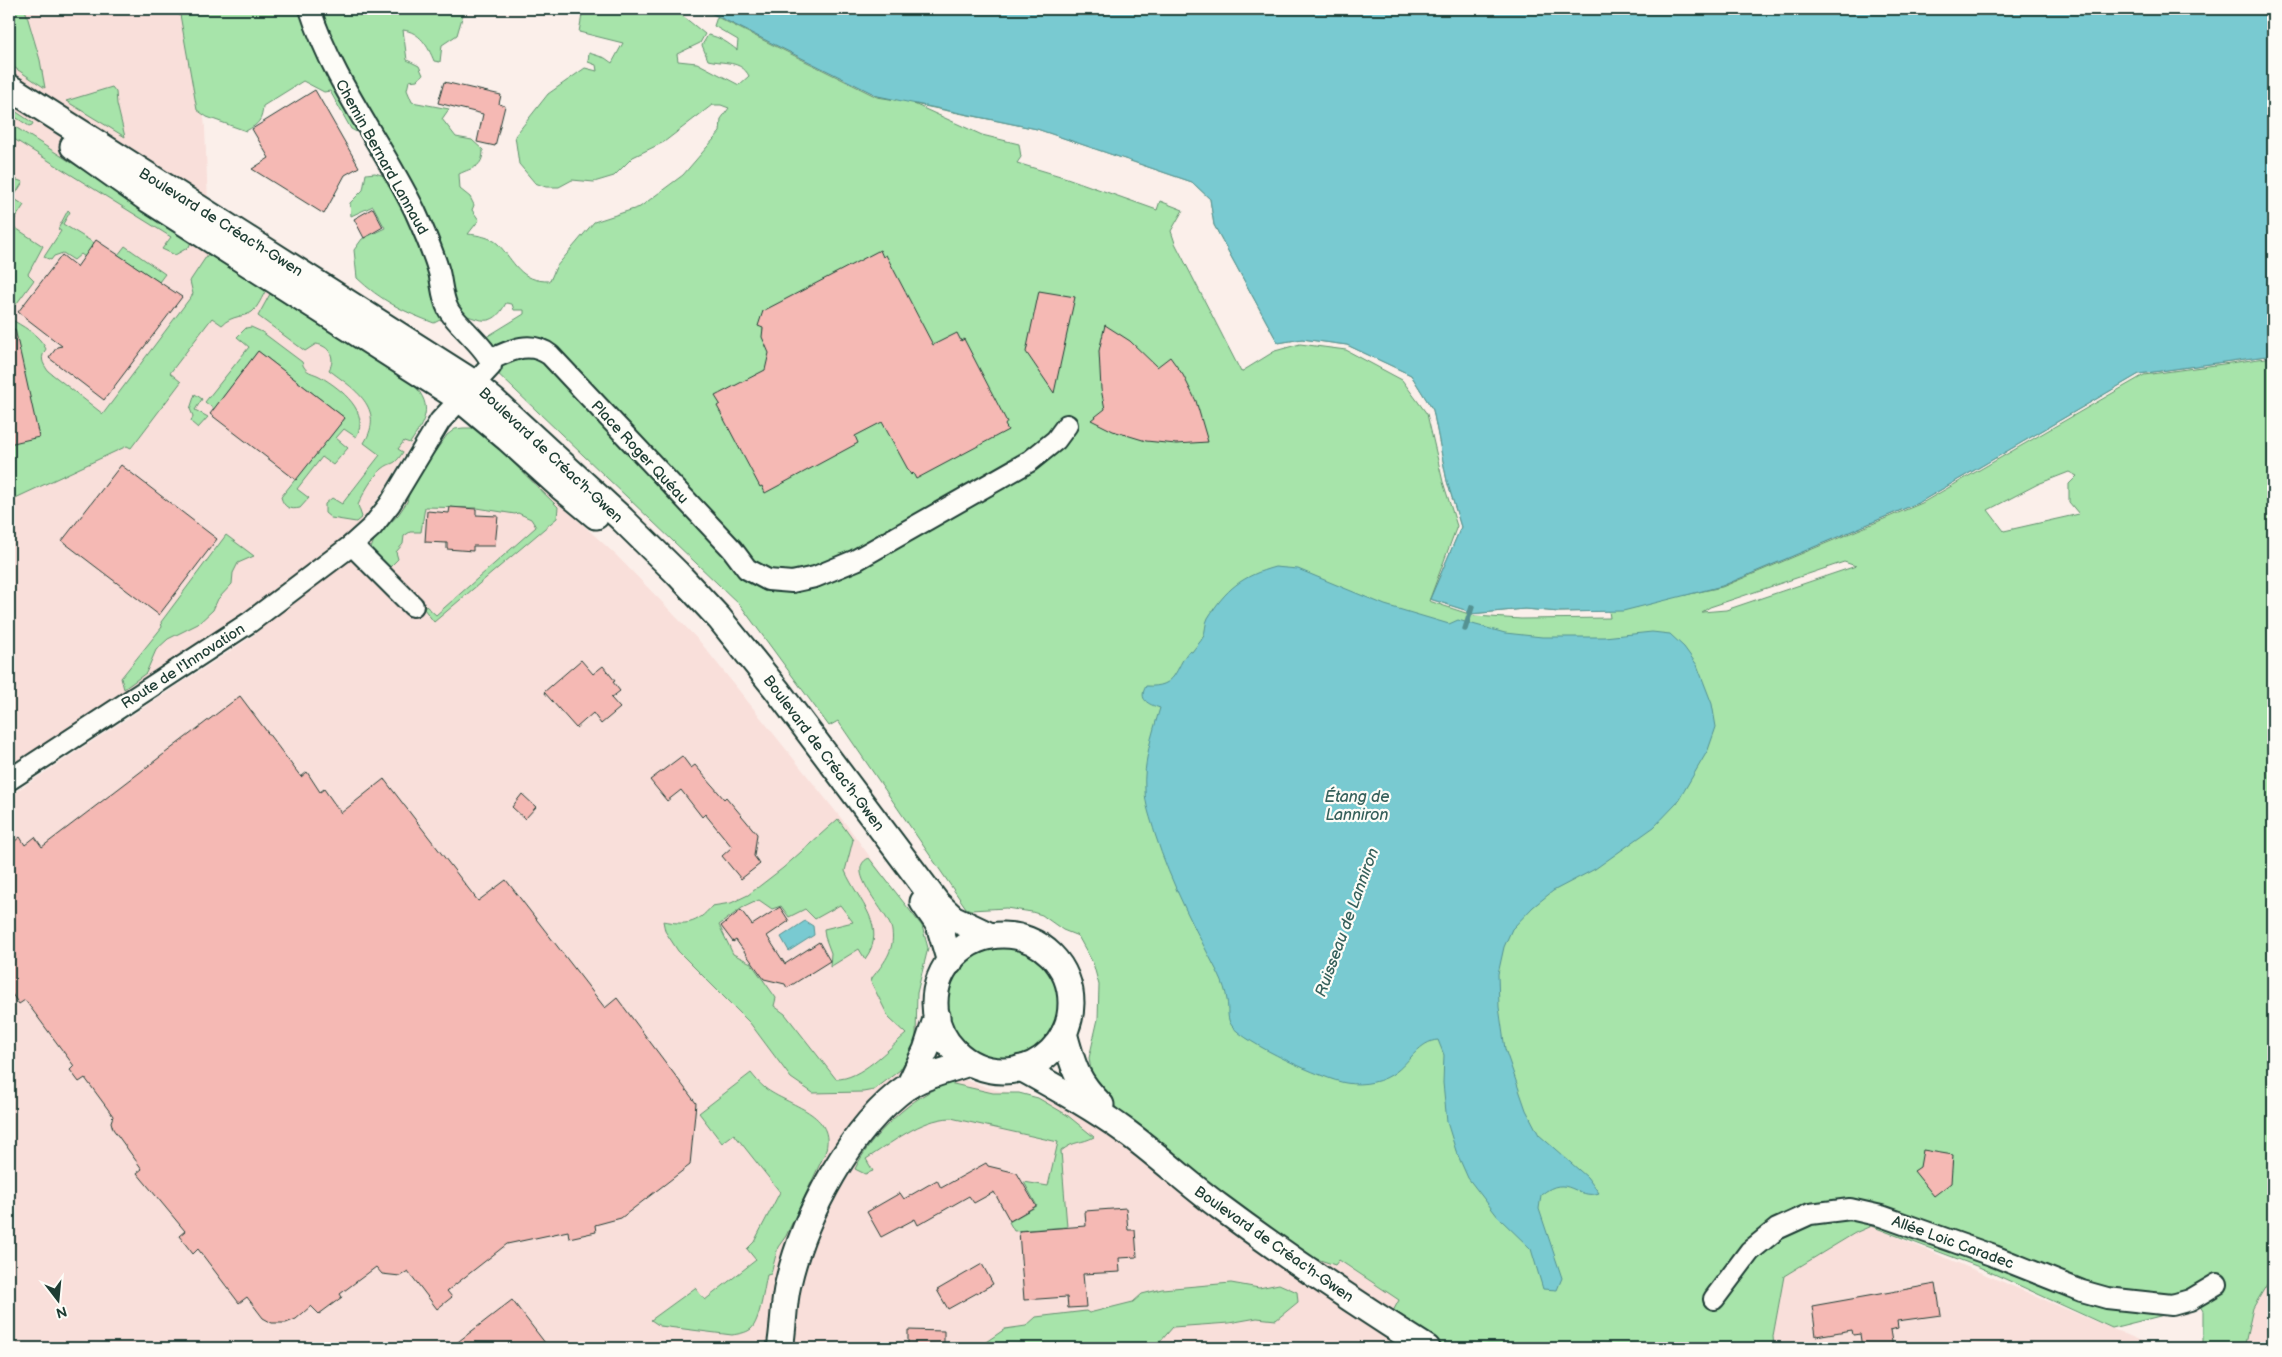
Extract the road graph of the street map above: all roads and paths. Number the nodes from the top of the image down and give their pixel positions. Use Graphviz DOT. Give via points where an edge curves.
graph roads {
  1 [pos="310,9"];
  2 [pos="9,87"];
  3 [pos="9,102"];
  4 [pos="207,237"];
  5 [pos="344,300"];
  6 [pos="490,360"];
  7 [pos="467,392"];
  8 [pos="1067,425"];
  9 [pos="352,545"];
  10 [pos="413,606"];
  11 [pos="9,780"];
  12 [pos="991,936"];
  13 [pos="950,962"];
  14 [pos="937,1016"];
  15 [pos="1064,1033"];
  16 [pos="969,1063"];
  17 [pos="1021,1068"];
  18 [pos="909,1086"];
  19 [pos="1127,1132"];
  20 [pos="2217,1284"];
  21 [pos="1714,1299"];
  22 [pos="781,1343"];
  23 [pos="1427,1348"];
  1 -- 6 [label="street, Chemin Bernard Lannaud" via="338,78 425,233 449,311"];
  2 -- 5 [label="street, Boulevard de Créac'h-Gwen"];
  3 -- 4 [label="street, Boulevard de Créac'h-Gwen" via="127,186"];
  4 -- 5 [label="street" via="220,234 327,300"];
  4 -- 7 [label="street, Boulevard de Créac'h-Gwen"];
  5 -- 7 [label="street, Boulevard de Créac'h-Gwen"];
  6 -- 7 [label="street" via="491,366"];
  6 -- 8 [label="street, Place Roger Quéau" via="531,346 544,351 569,374 747,568 768,580 792,582 815,577 856,560 1030,461 1056,440"];
  7 -- 9 [label="street, Route de l'Innovation" via="440,421 382,516"];
  7 -- 12 [label="street, Boulevard de Créac'h-Gwen" via="568,469 677,573 719,618 777,690 937,903 953,918"];
  7 -- 13 [label="street, Boulevard de Créac'h-Gwen" via="508,439 561,488 634,547 715,631 927,907 942,931"];
  9 -- 10 [label="street"];
  9 -- 11 [label="street, Route de l'Innovation" via="250,622"];
  12 -- 13 [label="street" via="968,945"];
  12 -- 15 [label="street" via="1030,940 1048,950 1060,965 1070,991 1069,1020"];
  13 -- 14 [label="street" via="938,985 935,1000"];
  14 -- 16 [label="street" via="949,1043"];
  14 -- 18 [label="street"];
  15 -- 17 [label="street" via="1041,1059"];
  15 -- 19 [label="street, Boulevard de Créac'h-Gwen" via="1083,1086"];
  16 -- 17 [label="street" via="996,1070"];
  16 -- 18 [label="street"];
  17 -- 19 [label="street, Boulevard de Créac'h-Gwen" via="1070,1094"];
  18 -- 22 [label="street" via="863,1131 811,1213 785,1298"];
  19 -- 23 [label="street, Boulevard de Créac'h-Gwen" via="1222,1209"];
  20 -- 21 [label="street, Allée Loic Caradec" via="2190,1300 2172,1305 2107,1298 1881,1216 1850,1209 1810,1214 1772,1232 1750,1251"];
}
